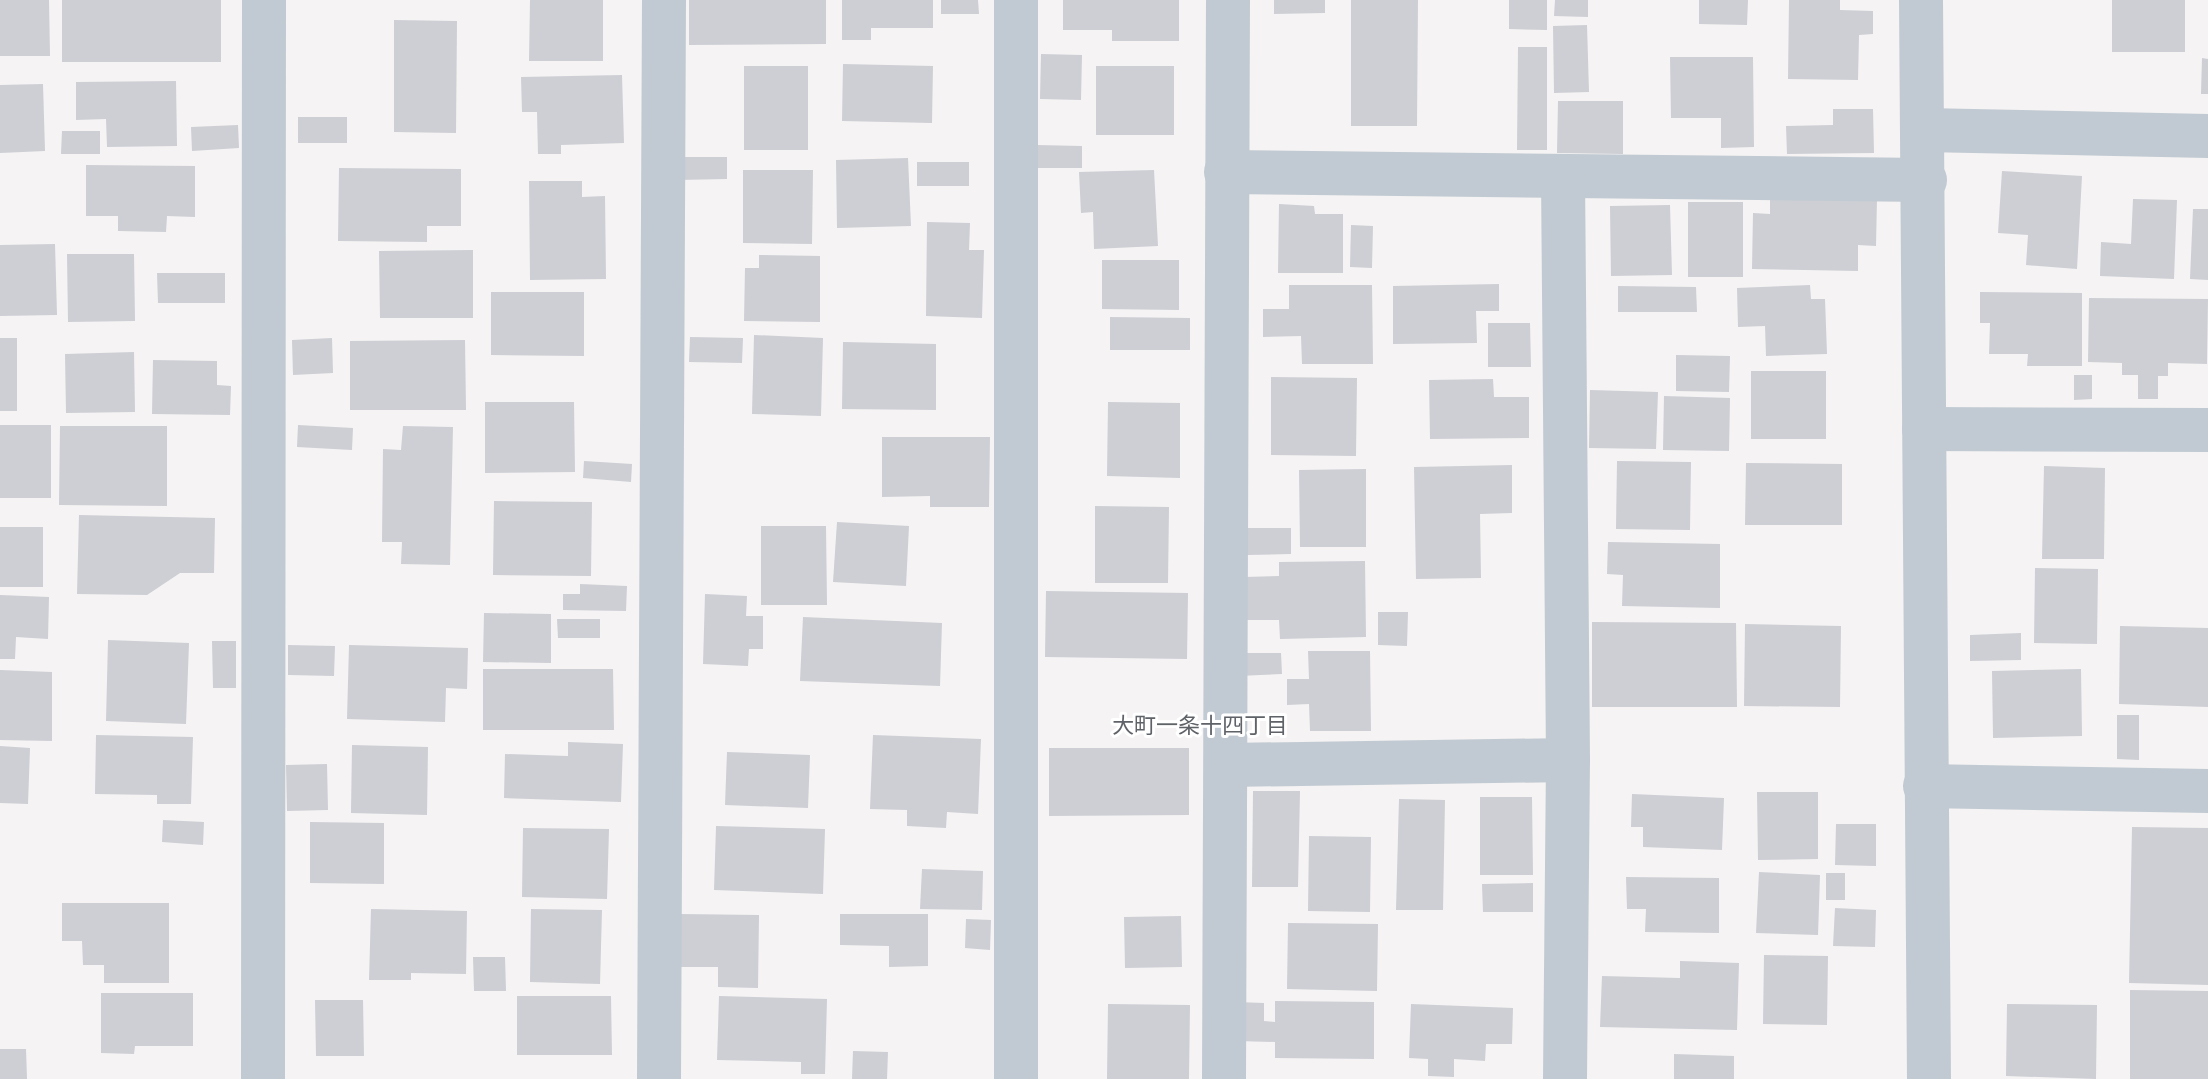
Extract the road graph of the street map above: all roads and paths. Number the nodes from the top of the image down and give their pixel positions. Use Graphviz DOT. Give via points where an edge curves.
graph roads {
  1 [pos="264,0"];
  2 [pos="664,0"];
  3 [pos="1016,0"];
  4 [pos="1228,0"];
  5 [pos="1921,0"];
  6 [pos="1924,130"];
  7 [pos="2208,136"];
  8 [pos="1226,172"];
  9 [pos="1563,176"];
  10 [pos="1925,180"];
  11 [pos="1924,429"];
  12 [pos="2208,430"];
  13 [pos="1568,760"];
  14 [pos="1228,765"];
  15 [pos="1925,786"];
  16 [pos="2208,791"];
  17 [pos="263,1079"];
  18 [pos="659,1079"];
  19 [pos="1016,1079"];
  20 [pos="1224,1079"];
  21 [pos="1565,1079"];
  22 [pos="1929,1079"];
  1 -- 17 [label="street"];
  2 -- 18 [label="street"];
  3 -- 19 [label="street"];
  4 -- 8 [label="street"];
  5 -- 6 [label="street"];
  6 -- 7 [label="street"];
  6 -- 10 [label="street"];
  8 -- 9 [label="street"];
  8 -- 14 [label="street"];
  9 -- 10 [label="street"];
  9 -- 13 [label="street"];
  10 -- 11 [label="street"];
  11 -- 12 [label="street"];
  11 -- 15 [label="street"];
  13 -- 14 [label="street"];
  13 -- 21 [label="street"];
  14 -- 20 [label="street"];
  15 -- 16 [label="street"];
  15 -- 22 [label="street"];
}
